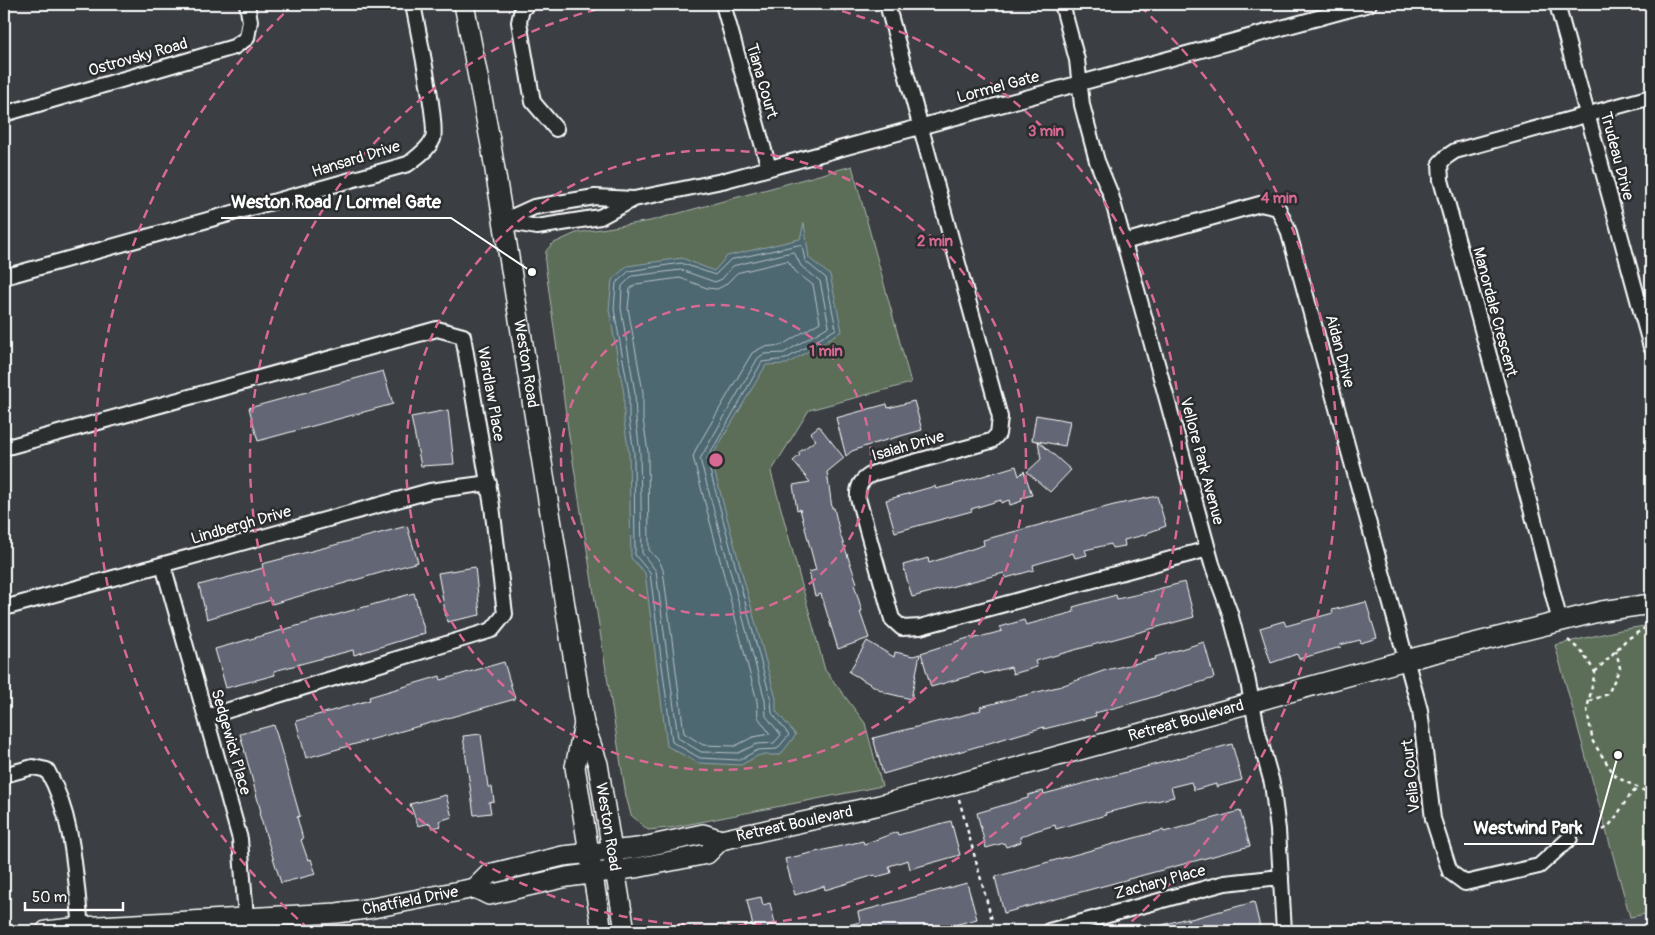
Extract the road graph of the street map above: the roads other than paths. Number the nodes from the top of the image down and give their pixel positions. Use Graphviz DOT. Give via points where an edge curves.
graph roads {
  1 [pos="248,4"];
  2 [pos="413,4"];
  3 [pos="464,4"];
  4 [pos="528,4"];
  5 [pos="722,4"];
  6 [pos="887,4"];
  7 [pos="1062,4"];
  8 [pos="1369,4"];
  9 [pos="1557,4"];
  10 [pos="1080,83"];
  11 [pos="1651,97"];
  12 [pos="4,114"];
  13 [pos="1588,115"];
  14 [pos="921,126"];
  15 [pos="556,129"];
  16 [pos="769,168"];
  17 [pos="634,199"];
  18 [pos="503,221"];
  19 [pos="1124,242"];
  20 [pos="4,277"];
  21 [pos="1651,347"];
  22 [pos="4,448"];
  23 [pos="489,483"];
  24 [pos="1208,549"];
  25 [pos="163,565"];
  26 [pos="1651,604"];
  27 [pos="4,608"];
  28 [pos="1560,622"];
  29 [pos="1406,660"];
  30 [pos="1252,704"];
  31 [pos="206,717"];
  32 [pos="584,724"];
  33 [pos="4,775"];
  34 [pos="1570,838"];
  35 [pos="721,840"];
  36 [pos="612,851"];
  37 [pos="589,854"];
  38 [pos="615,871"];
  39 [pos="592,874"];
  40 [pos="1281,877"];
  41 [pos="475,888"];
  42 [pos="247,925"];
  43 [pos="81,926"];
  44 [pos="46,931"];
  45 [pos="602,931"];
  46 [pos="625,931"];
  47 [pos="1049,931"];
  48 [pos="1284,931"];
  1 -- 12 [label="street, Ostrovsky Road" via="247,38 234,47"];
  2 -- 20 [label="street, Hansard Drive" via="432,112 433,138 425,151 408,164"];
  3 -- 18 [label="street, Weston Road"];
  4 -- 15 [label="street" via="522,9 520,22 533,102"];
  5 -- 16 [label="street, Tiana Court"];
  6 -- 14 [label="street, Isaiah Drive"];
  7 -- 10 [label="street, Vellore Park Avenue"];
  8 -- 10 [label="street, Lormel Gate"];
  9 -- 13 [label="street, Trudeau Drive"];
  10 -- 14 [label="street, Lormel Gate"];
  10 -- 19 [label="street, Vellore Park Avenue" via="1082,106"];
  11 -- 13 [label="street, Manordale Crescent"];
  13 -- 21 [label="street, Trudeau Drive"];
  13 -- 28 [label="street, Manordale Crescent" via="1455,151 1440,163 1439,171"];
  14 -- 16 [label="street, Lormel Gate"];
  14 -- 24 [label="street, Isaiah Drive" via="1000,425 998,434 991,441 874,473 860,484 858,498 892,619 902,628 920,627"];
  16 -- 17 [label="street, Lormel Gate"];
  17 -- 18 [label="street, Lormel Gate" via="595,197 534,206"];
  17 -- 18 [label="street, Lormel Gate" via="600,217 537,227"];
  18 -- 32 [label="street, Weston Road"];
  19 -- 24 [label="street, Vellore Park Avenue"];
  19 -- 29 [label="street, Aidan Drive" via="1260,204 1278,208 1288,230"];
  22 -- 23 [label="street, Wardlaw Place" via="437,329 464,336"];
  23 -- 25 [label="street, Lindbergh Drive" via="430,491"];
  23 -- 31 [label="street, Wardlaw Place" via="505,614 492,630"];
  24 -- 30 [label="street, Vellore Park Avenue" via="1230,613"];
  25 -- 27 [label="street, Lindbergh Drive"];
  25 -- 31 [label="street, Sedgewick Place"];
  26 -- 28 [label="street, Retreat Boulevard" via="1617,608"];
  28 -- 29 [label="street, Retreat Boulevard"];
  29 -- 30 [label="street, Retreat Boulevard"];
  29 -- 34 [label="street, Velia Court" via="1422,720 1433,819 1450,872 1465,884 1539,866"];
  30 -- 35 [label="street, Retreat Boulevard" via="880,805"];
  30 -- 40 [label="street, Vellore Park Avenue" via="1274,797"];
  31 -- 42 [label="street, Sedgewick Place" via="240,840"];
  32 -- 36 [label="street, Weston Road" via="598,764"];
  32 -- 37 [label="street, Weston Road" via="575,767"];
  33 -- 43 [label="street" via="33,767 47,770 54,782 74,856"];
  35 -- 36 [label="street, Retreat Boulevard" via="702,834"];
  35 -- 38 [label="street, Retreat Boulevard" via="707,854"];
  36 -- 37 [label="street, Chatfield Drive"];
  36 -- 38 [label="street, Weston Road"];
  37 -- 39 [label="street, Weston Road"];
  37 -- 41 [label="street, Chatfield Drive" via="563,856 489,874"];
  38 -- 39 [label="street, Retreat Boulevard"];
  38 -- 46 [label="street, Weston Road"];
  39 -- 41 [label="street, Chatfield Drive" via="489,895"];
  39 -- 45 [label="street, Weston Road"];
  40 -- 47 [label="street, Zachary Place" via="1225,883"];
  40 -- 48 [label="street, Vellore Park Avenue"];
  41 -- 42 [label="street, Chatfield Drive" via="373,908"];
  42 -- 43 [label="street, Chatfield Drive"];
  43 -- 44 [label="street, Chatfield Drive"];
}
